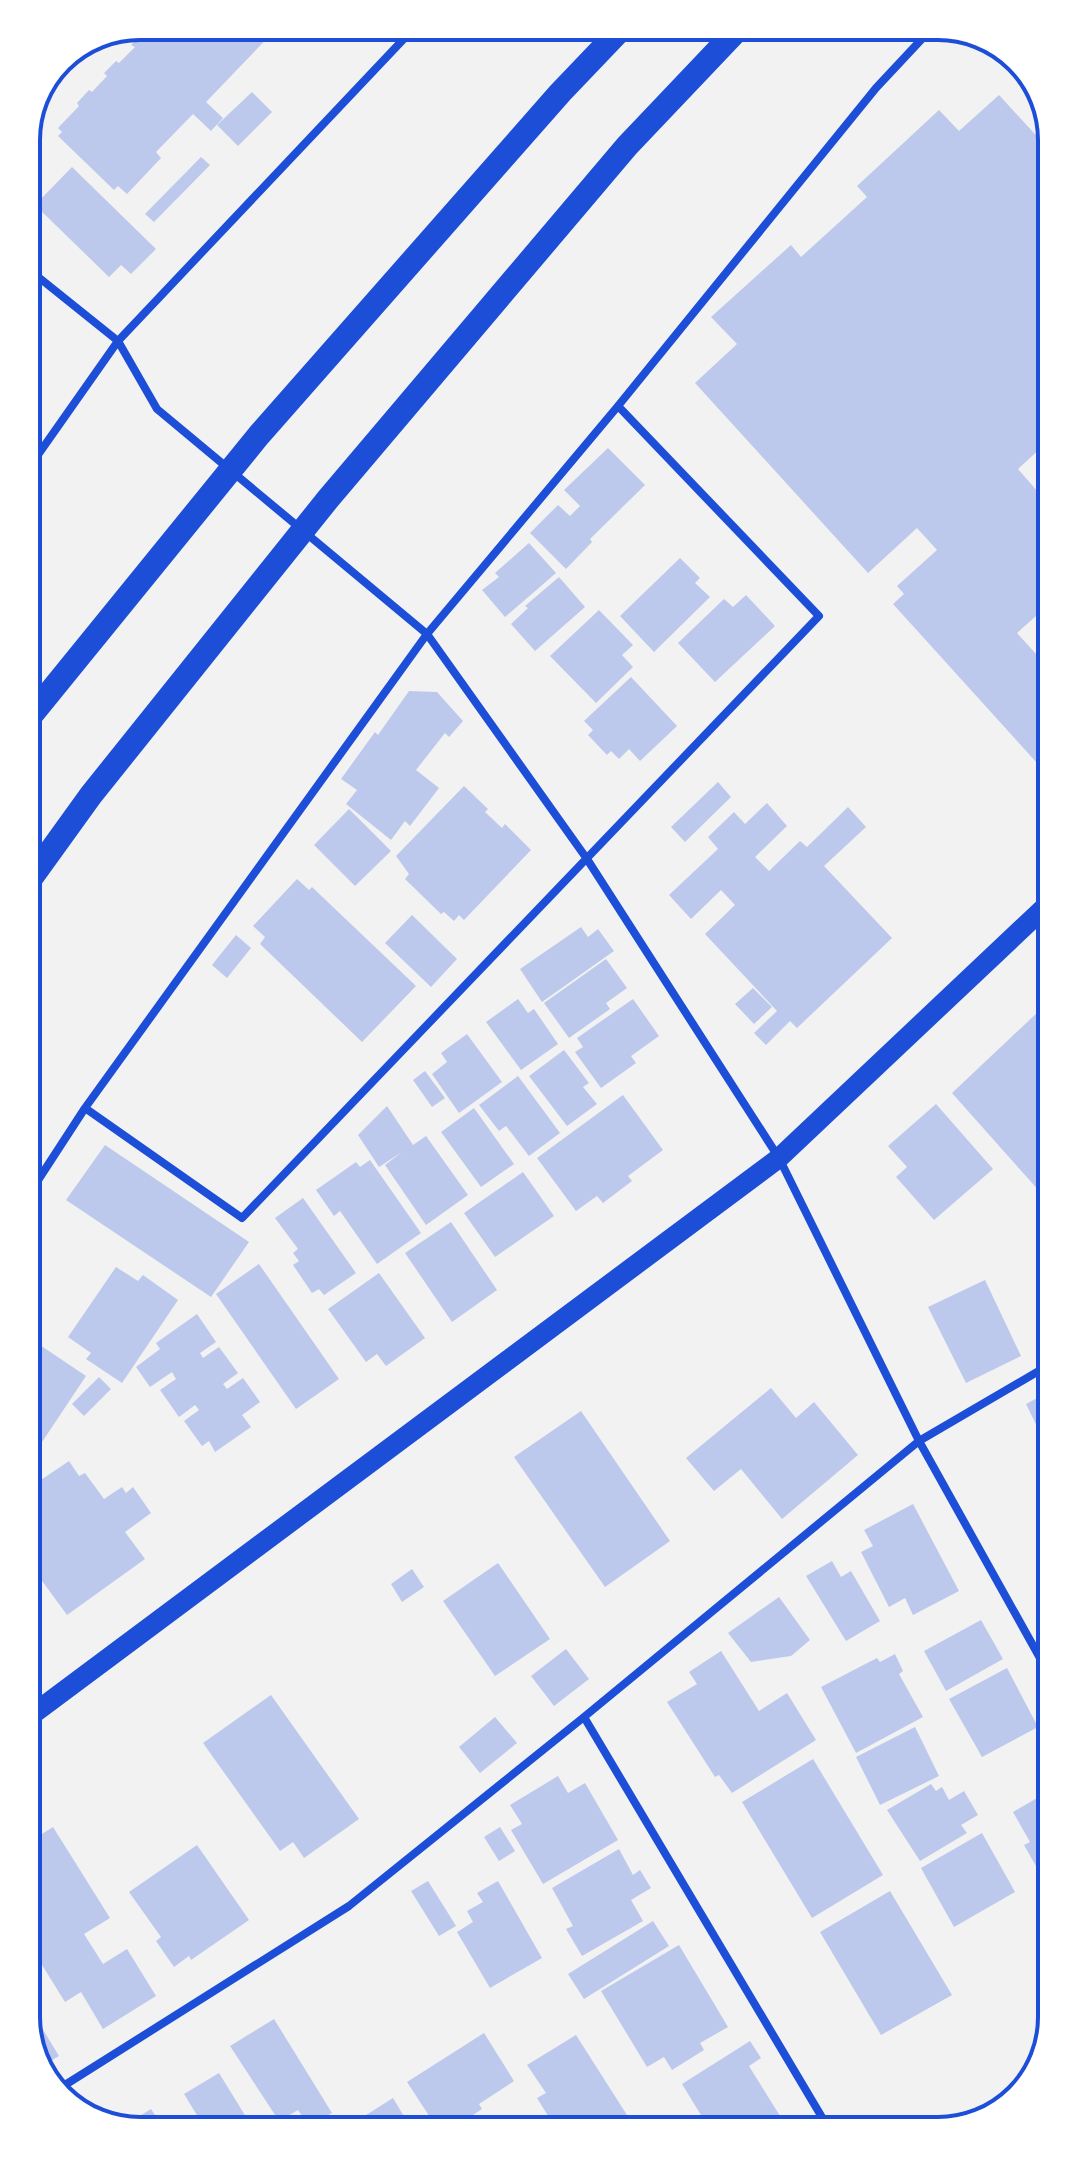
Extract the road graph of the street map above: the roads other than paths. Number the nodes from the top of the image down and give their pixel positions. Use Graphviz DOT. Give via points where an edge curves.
graph roads {
  1 [pos="403,40"];
  2 [pos="611,40"];
  3 [pos="728,40"];
  4 [pos="921,40"];
  5 [pos="40,278"];
  6 [pos="118,341"];
  7 [pos="618,406"];
  8 [pos="40,452"];
  9 [pos="427,634"];
  10 [pos="40,704"];
  11 [pos="587,859"];
  12 [pos="40,866"];
  13 [pos="1038,913"];
  14 [pos="85,1108"];
  15 [pos="779,1158"];
  16 [pos="40,1177"];
  17 [pos="1038,1371"];
  18 [pos="919,1441"];
  19 [pos="1038,1654"];
  20 [pos="40,1709"];
  21 [pos="584,1717"];
  22 [pos="66,2084"];
  23 [pos="819,2117"];
  1 -- 6 [label="street"];
  2 -- 10 [label="highway" via="259,435"];
  3 -- 12 [label="highway" via="627,146 328,499"];
  4 -- 7 [label="street"];
  5 -- 6 [label="street"];
  6 -- 8 [label="street"];
  6 -- 9 [label="street" via="157,409"];
  7 -- 9 [label="street"];
  7 -- 11 [label="street" via="819,616"];
  9 -- 11 [label="street"];
  9 -- 14 [label="street"];
  11 -- 14 [label="street" via="242,1218"];
  11 -- 15 [label="street"];
  13 -- 15 [label="main road"];
  14 -- 16 [label="street"];
  15 -- 18 [label="street"];
  15 -- 20 [label="main road"];
  17 -- 18 [label="street"];
  18 -- 19 [label="street"];
  18 -- 21 [label="street"];
  21 -- 22 [label="street" via="349,1906"];
  21 -- 23 [label="street"];
}
